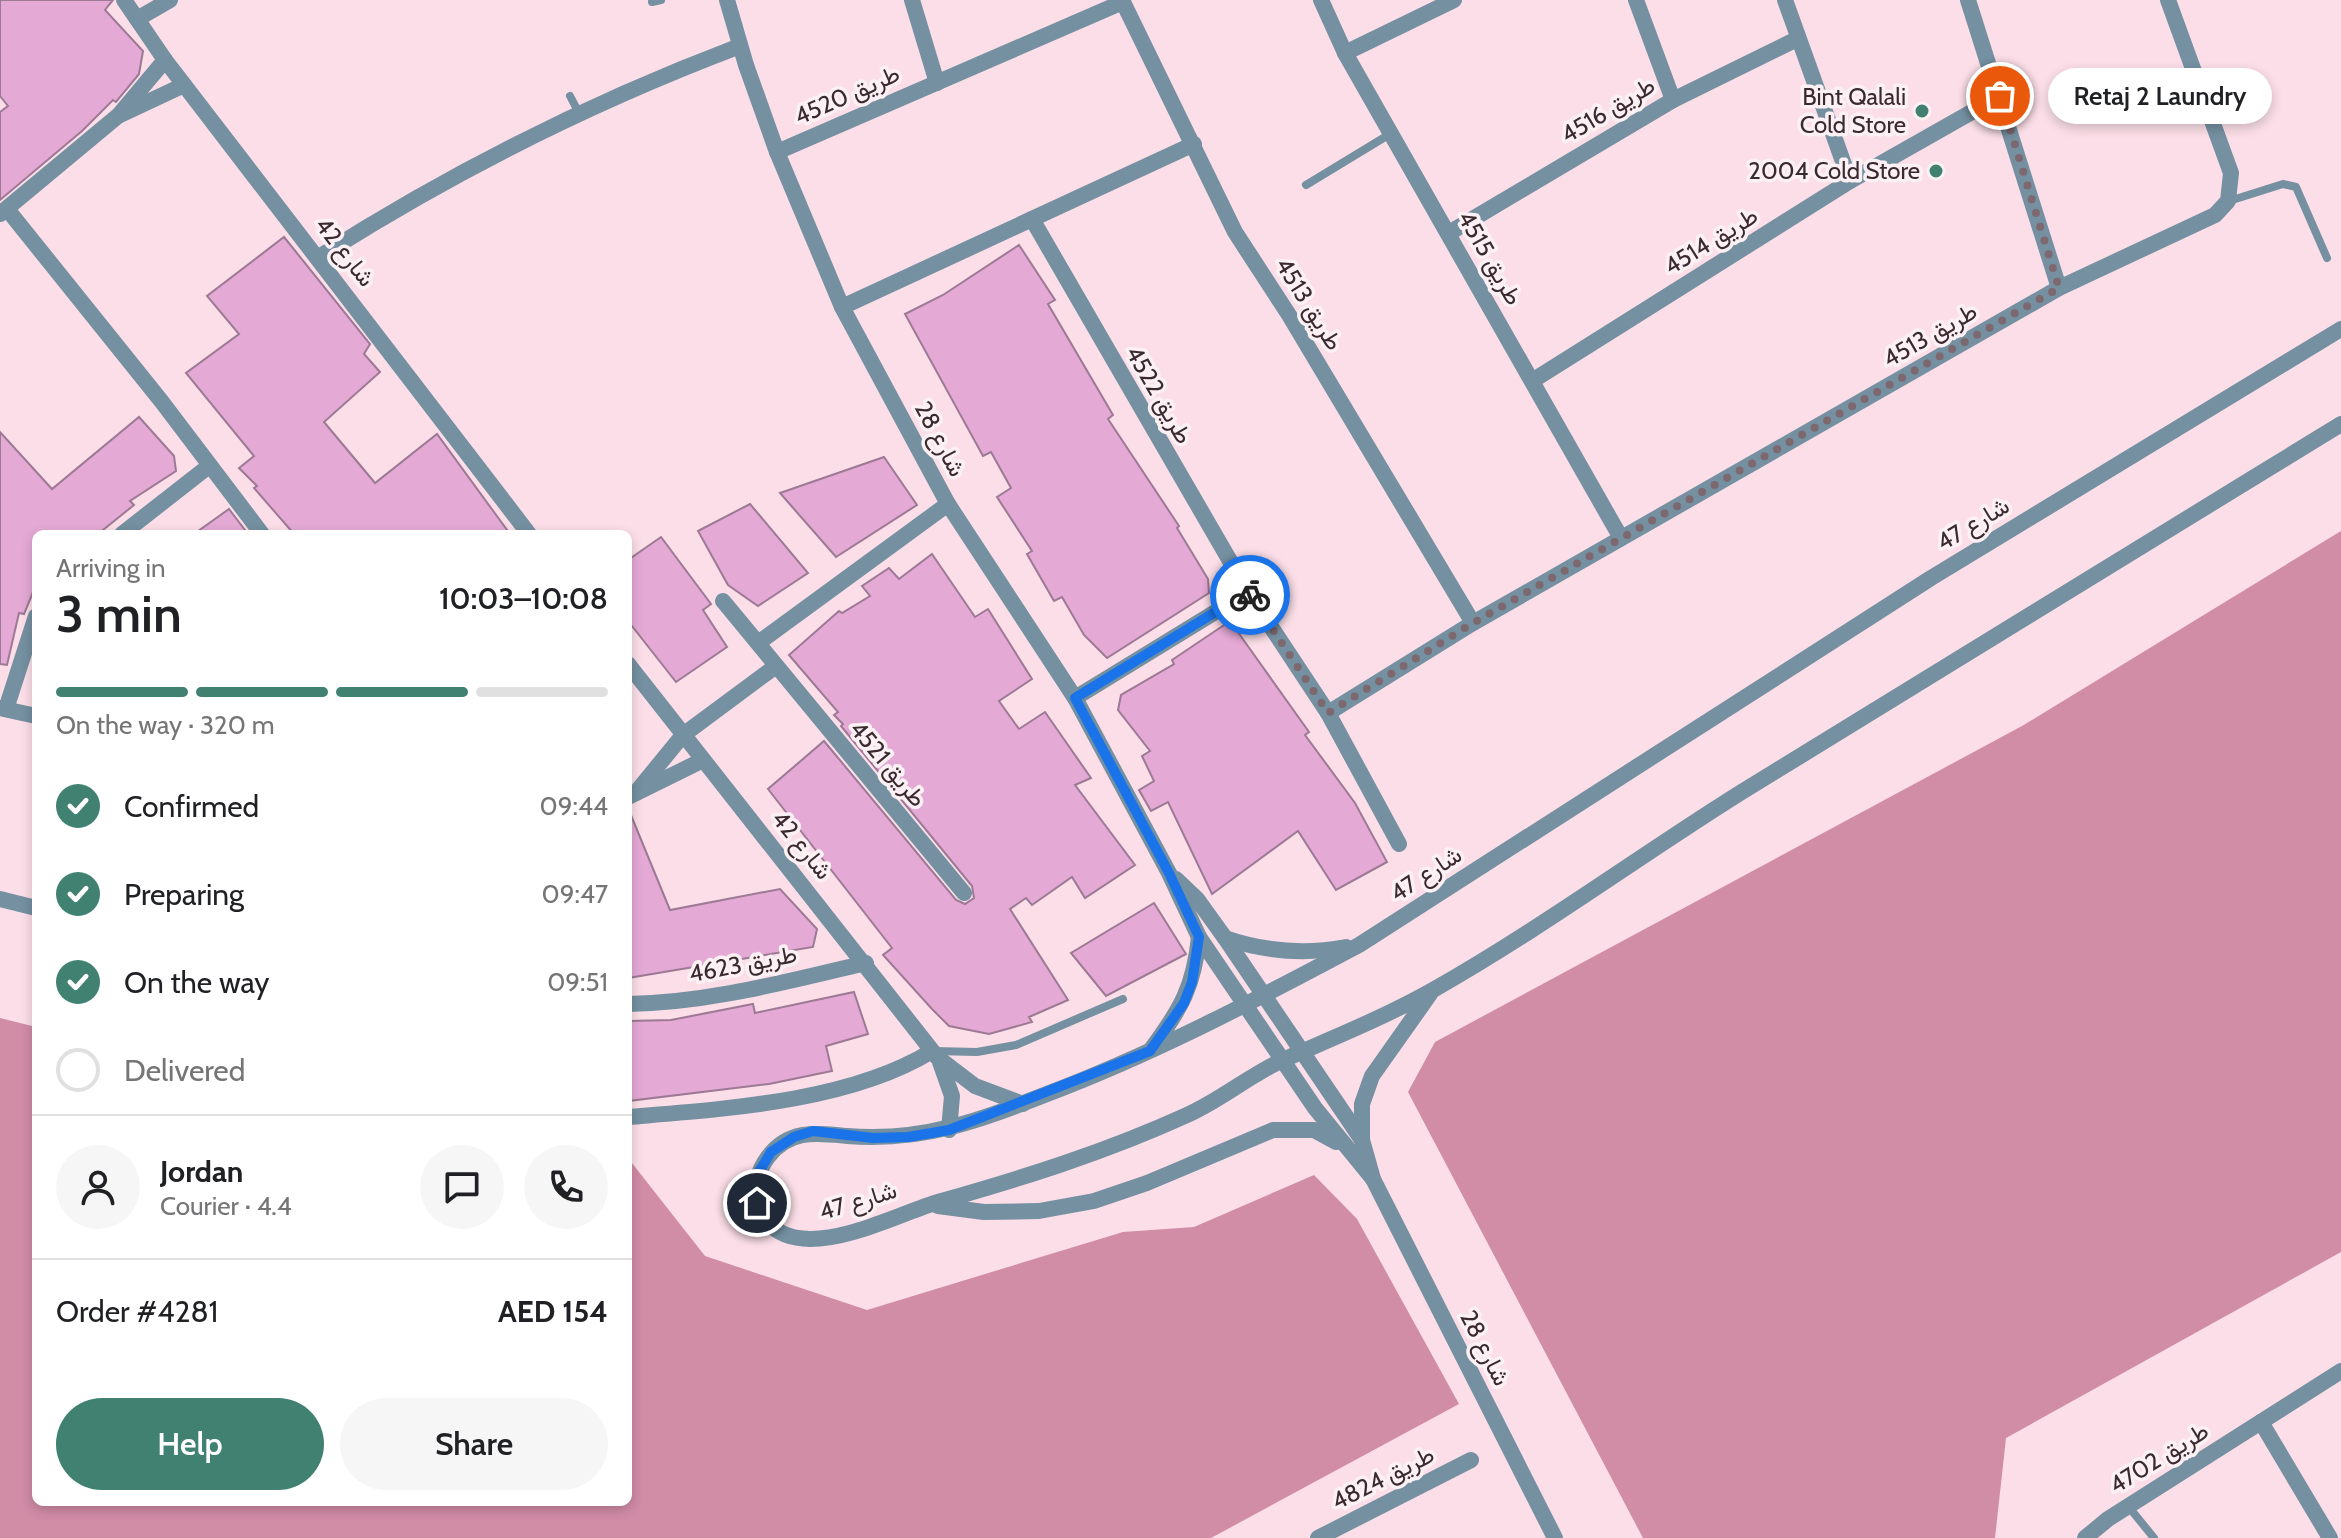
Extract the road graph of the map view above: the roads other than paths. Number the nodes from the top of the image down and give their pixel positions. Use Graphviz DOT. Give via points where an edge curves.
graph roads {
  1 [pos="124,0"];
  2 [pos="170,0"];
  3 [pos="727,0"];
  4 [pos="912,0"];
  5 [pos="1321,0"];
  6 [pos="1454,0"];
  7 [pos="1636,0"];
  8 [pos="1785,0"];
  9 [pos="1968,0"];
  10 [pos="2168,0"];
  11 [pos="1122,1"];
  12 [pos="137,19"];
  13 [pos="1797,39"];
  14 [pos="740,46"];
  15 [pos="1345,53"];
  16 [pos="165,60"];
  17 [pos="937,83"];
  18 [pos="184,85"];
  19 [pos="570,96"];
  20 [pos="2000,96"];
  21 [pos="1673,100"];
  22 [pos="579,113"];
  23 [pos="119,115"];
  24 [pos="1391,133"];
  25 [pos="1194,144"];
  26 [pos="777,152"];
  27 [pos="1850,181"];
  28 [pos="1306,185"];
  29 [pos="2228,201"];
  30 [pos="3,212"];
  31 [pos="1032,219"];
  32 [pos="1449,233"];
  33 [pos="319,257"];
  34 [pos="2327,258"];
  35 [pos="2059,288"];
  36 [pos="842,307"];
  37 [pos="2341,329"];
  38 [pos="1532,381"];
  39 [pos="2341,424"];
  40 [pos="209,466"];
  41 [pos="948,504"];
  42 [pos="127,530"];
  43 [pos="259,530"];
  44 [pos="526,530"];
  45 [pos="1621,538"];
  46 [pos="1248,592"];
  47 [pos="723,601"];
  48 [pos="1473,623"];
  49 [pos="32,627"];
  50 [pos="758,643"];
  51 [pos="776,666"];
  52 [pos="632,669"];
  53 [pos="1075,698"];
  54 [pos="3,708"];
  55 [pos="1328,713"];
  56 [pos="32,715"];
  57 [pos="683,735"];
  58 [pos="703,760"];
  59 [pos="633,793"];
  60 [pos="1399,844"];
  61 [pos="1169,873"];
  62 [pos="964,893"];
  63 [pos="0,899"];
  64 [pos="32,907"];
  65 [pos="1199,937"];
  66 [pos="1225,938"];
  67 [pos="1359,945"];
  68 [pos="866,963"];
  69 [pos="1435,989"];
  70 [pos="1265,998"];
  71 [pos="1123,999"];
  72 [pos="632,1004"];
  73 [pos="1245,1007"];
  74 [pos="1150,1051"];
  75 [pos="1302,1053"];
  76 [pos="935,1054"];
  77 [pos="1282,1060"];
  78 [pos="1023,1104"];
  79 [pos="632,1117"];
  80 [pos="949,1130"];
  81 [pos="1362,1140"];
  82 [pos="1344,1146"];
  83 [pos="1373,1179"];
  84 [pos="928,1205"];
  85 [pos="2341,1371"];
  86 [pos="2261,1422"];
  87 [pos="1471,1460"];
  88 [pos="2128,1506"];
  89 [pos="1318,1538"];
  90 [pos="1555,1538"];
  91 [pos="2085,1538"];
  92 [pos="2154,1538"];
  93 [pos="2330,1538"];
  1 -- 12 [label="street, شارع 42"];
  2 -- 12 [label="street"];
  3 -- 14 [label="street, شارع 28"];
  4 -- 17 [label="street, طريق 4520"];
  5 -- 15 [label="street, طريق 4515"];
  6 -- 15 [label="street"];
  7 -- 21 [label="street"];
  8 -- 13 [label="street"];
  9 -- 20 [label="street"];
  10 -- 29 [label="street" via="2231,173"];
  11 -- 17 [label="street, طريق 4520"];
  11 -- 25 [label="street, طريق 4513"];
  12 -- 16 [label="street, شارع 42"];
  13 -- 21 [label="street, طريق 4516"];
  13 -- 27 [label="street"];
  14 -- 22 [label="street"];
  14 -- 26 [label="street, شارع 28"];
  15 -- 24 [label="street, طريق 4515"];
  16 -- 18 [label="street, شارع 42"];
  16 -- 23 [label="street"];
  17 -- 26 [label="street, طريق 4520"];
  18 -- 23 [label="street"];
  18 -- 33 [label="street, شارع 42"];
  19 -- 22 [label="lane"];
  20 -- 27 [label="street, طريق 4514"];
  20 -- 35 [label="street"];
  21 -- 32 [label="street, طريق 4516"];
  22 -- 33 [label="street" via="472,166"];
  23 -- 30 [label="street"];
  24 -- 28 [label="lane"];
  24 -- 32 [label="street, طريق 4515"];
  25 -- 31 [label="street"];
  25 -- 48 [label="street, طريق 4513" via="1235,232"];
  26 -- 36 [label="street, شارع 28"];
  27 -- 38 [label="street, طريق 4514"];
  29 -- 34 [label="lane" via="2283,184 2296,187"];
  29 -- 35 [label="street, طريق 4513" via="2215,215"];
  30 -- 40 [label="street"];
  31 -- 36 [label="street"];
  31 -- 46 [label="street, طريق 4522"];
  32 -- 38 [label="street, طريق 4515"];
  33 -- 44 [label="street, شارع 42"];
  35 -- 45 [label="street, طريق 4513"];
  36 -- 41 [label="street, شارع 28"];
  37 -- 67 [label="street, شارع 47" via="1931,578"];
  38 -- 45 [label="street, طريق 4515"];
  39 -- 69 [label="street, شارع 47" via="1738,794"];
  40 -- 42 [label="street"];
  40 -- 43 [label="street"];
  41 -- 50 [label="street"];
  41 -- 53 [label="street, شارع 28"];
  45 -- 48 [label="street, طريق 4513"];
  46 -- 53 [label="street"];
  46 -- 55 [label="street, طريق 4522"];
  47 -- 50 [label="street, طريق 4521"];
  48 -- 55 [label="street, طريق 4513"];
  49 -- 54 [label="street"];
  50 -- 51 [label="street, طريق 4521"];
  51 -- 57 [label="street"];
  51 -- 62 [label="street, طريق 4521"];
  52 -- 57 [label="street, شارع 42"];
  53 -- 61 [label="street, شارع 28"];
  54 -- 56 [label="street"];
  55 -- 60 [label="street, طريق 4522"];
  57 -- 58 [label="street, شارع 42"];
  57 -- 59 [label="street"];
  58 -- 59 [label="street"];
  58 -- 68 [label="street, شارع 42"];
  61 -- 65 [label="street, شارع 28"];
  61 -- 66 [label="street, شارع 28" via="1197,899"];
  63 -- 64 [label="street"];
  65 -- 73 [label="street, شارع 28"];
  65 -- 74 [label="street" via="1184,1003"];
  66 -- 67 [label="street" via="1299,953"];
  66 -- 70 [label="street, شارع 28"];
  67 -- 70 [label="street, شارع 47"];
  68 -- 72 [label="street, طريق 4623" via="744,991"];
  68 -- 76 [label="street, شارع 42"];
  69 -- 75 [label="street, شارع 47"];
  69 -- 81 [label="street" via="1372,1076 1362,1104"];
  70 -- 73 [label="street, شارع 47"];
  70 -- 75 [label="street, شارع 28"];
  71 -- 76 [label="lane" via="1016,1045"];
  73 -- 74 [label="street, شارع 47"];
  73 -- 77 [label="street, شارع 28"];
  74 -- 78 [label="street, شارع 47"];
  75 -- 77 [label="street, شارع 47"];
  75 -- 81 [label="street, شارع 28"];
  76 -- 78 [label="street, شارع 42" via="975,1086"];
  76 -- 79 [label="street" via="869,1083 710,1110"];
  76 -- 80 [label="street, شارع 42" via="952,1096"];
  77 -- 82 [label="street, شارع 28"];
  77 -- 84 [label="street, شارع 47" via="1190,1114 1045,1172"];
  78 -- 80 [label="street, شارع 47"];
  80 -- 84 [label="street, شارع 47" via="884,1138 813,1131 771,1152 757,1175 757,1203 771,1226 803,1239 841,1236"];
  81 -- 83 [label="street, شارع 28"];
  82 -- 83 [label="street, شارع 28"];
  82 -- 84 [label="street" via="1314,1130 1273,1130 1094,1201 1039,1211"];
  83 -- 90 [label="street, شارع 28"];
  85 -- 86 [label="street, طريق 4702"];
  86 -- 88 [label="street, طريق 4702"];
  86 -- 93 [label="street"];
  87 -- 89 [label="street, طريق 4824"];
  88 -- 91 [label="street, طريق 4702"];
  88 -- 92 [label="lane"];
}
